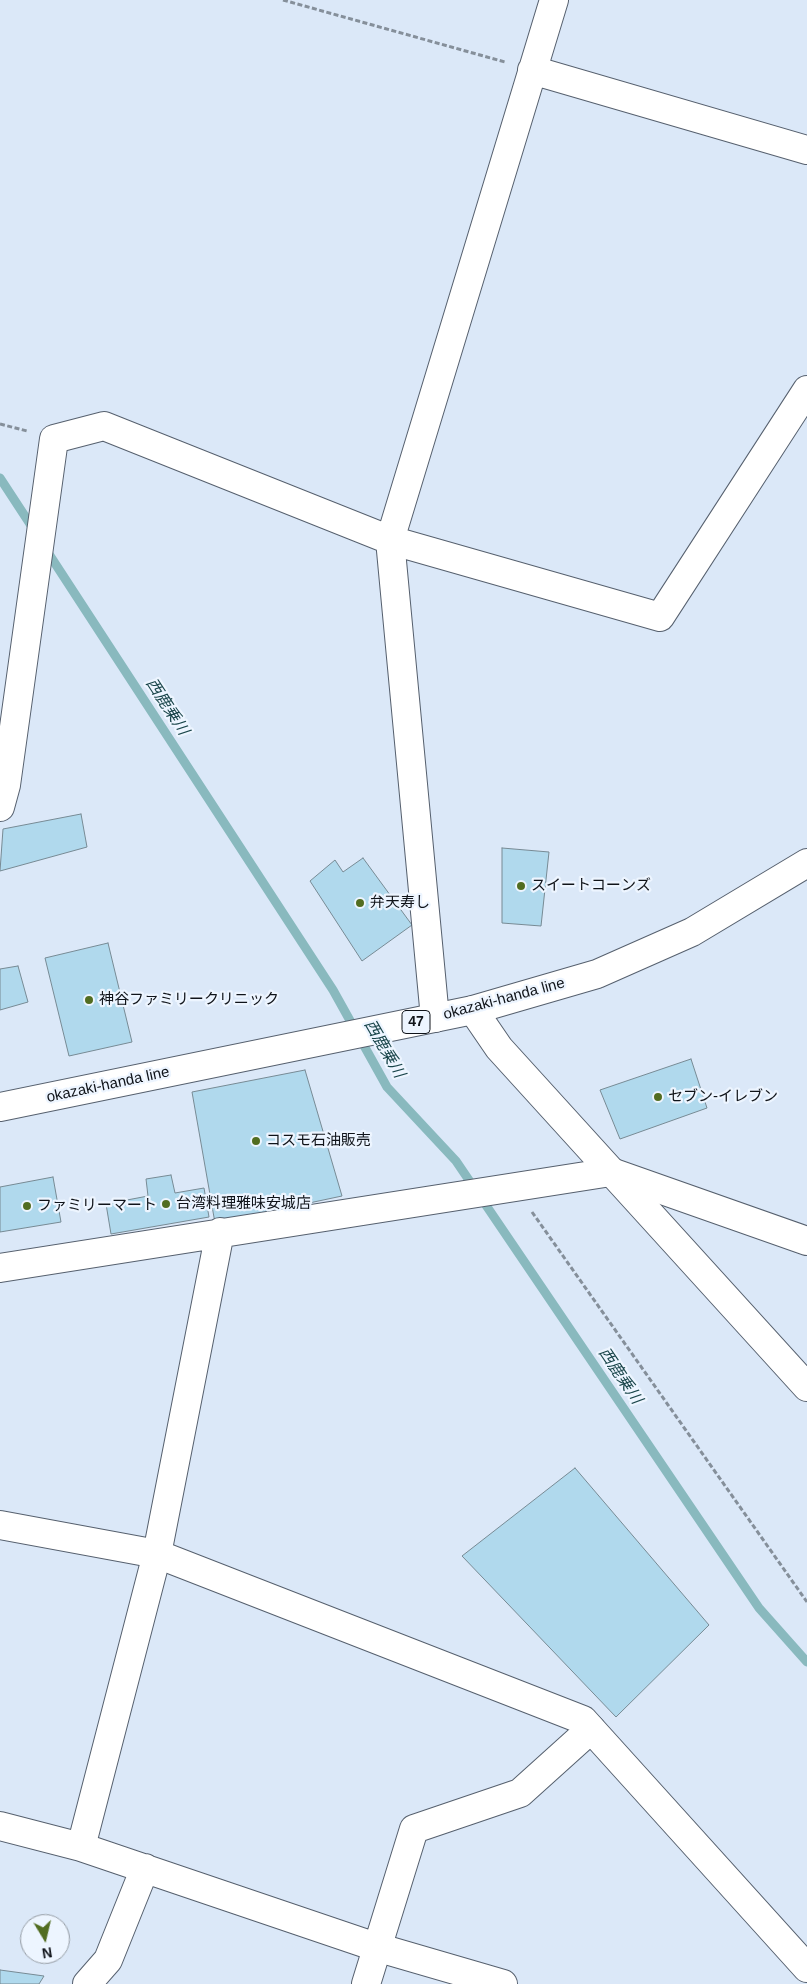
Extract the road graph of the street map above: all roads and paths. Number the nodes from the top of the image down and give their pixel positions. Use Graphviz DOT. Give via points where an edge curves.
graph roads {
  1 [pos="283,0"];
  2 [pos="554,0"];
  3 [pos="532,70"];
  4 [pos="807,150"];
  5 [pos="807,390"];
  6 [pos="390,540"];
  7 [pos="2,791"];
  8 [pos="807,863"];
  9 [pos="474,1010"];
  10 [pos="436,1018"];
  11 [pos="0,1107"];
  12 [pos="611,1172"];
  13 [pos="514,1187"];
  14 [pos="220,1232"];
  15 [pos="807,1241"];
  16 [pos="0,1268"];
  17 [pos="807,1387"];
  18 [pos="0,1525"];
  19 [pos="157,1554"];
  20 [pos="807,1602"];
  21 [pos="591,1729"];
  22 [pos="0,1826"];
  23 [pos="81,1847"];
  24 [pos="145,1868"];
  25 [pos="376,1947"];
  26 [pos="807,1968"];
  27 [pos="88,1984"];
  28 [pos="366,1984"];
  29 [pos="503,1984"];
  1 -- 3 [label="path"];
  2 -- 3 [label="street"];
  3 -- 4 [label="street"];
  3 -- 6 [label="street"];
  5 -- 6 [label="street" via="660,617"];
  6 -- 7 [label="street" via="104,426 54,439"];
  6 -- 10 [label="street"];
  8 -- 9 [label="street, okazaki-handa line / 47" via="692,932 597,974"];
  9 -- 10 [label="street, okazaki-handa line / 47"];
  9 -- 12 [label="street" via="499,1048"];
  10 -- 11 [label="street, okazaki-handa line / 47"];
  12 -- 13 [label="street"];
  12 -- 15 [label="street"];
  12 -- 17 [label="street"];
  13 -- 14 [label="street"];
  13 -- 20 [label="path"];
  14 -- 16 [label="street"];
  14 -- 19 [label="street"];
  18 -- 19 [label="street"];
  19 -- 21 [label="street" via="583,1720"];
  19 -- 23 [label="street"];
  21 -- 25 [label="street" via="520,1793 414,1829"];
  21 -- 26 [label="street"];
  22 -- 23 [label="street"];
  23 -- 24 [label="street"];
  24 -- 25 [label="street"];
  24 -- 27 [label="street" via="108,1960"];
  25 -- 28 [label="street"];
  25 -- 29 [label="street"];
}
